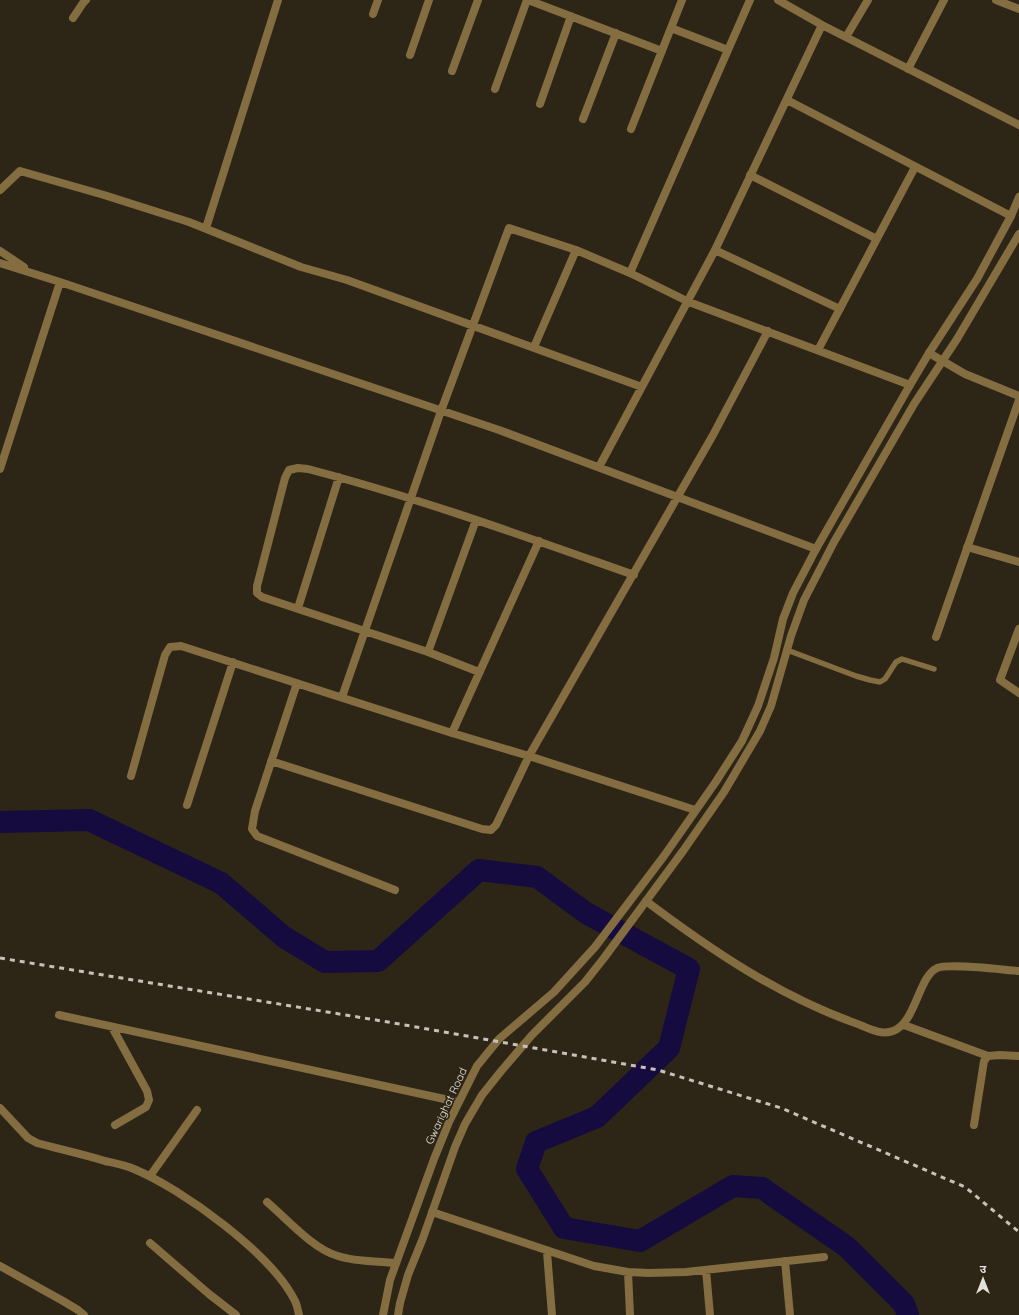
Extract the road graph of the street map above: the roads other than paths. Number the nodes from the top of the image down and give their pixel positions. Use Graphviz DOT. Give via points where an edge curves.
graph roads {
  1 [pos="86,0"];
  2 [pos="278,0"];
  3 [pos="378,0"];
  4 [pos="429,0"];
  5 [pos="478,0"];
  6 [pos="528,0"];
  7 [pos="682,0"];
  8 [pos="750,0"];
  9 [pos="778,0"];
  10 [pos="868,0"];
  11 [pos="944,0"];
  12 [pos="996,0"];
  13 [pos="788,2"];
  14 [pos="1019,9"];
  15 [pos="373,14"];
  16 [pos="571,16"];
  17 [pos="73,18"];
  18 [pos="822,25"];
  19 [pos="671,28"];
  20 [pos="616,33"];
  21 [pos="846,37"];
  22 [pos="728,50"];
  23 [pos="662,51"];
  24 [pos="410,55"];
  25 [pos="908,69"];
  26 [pos="452,71"];
  27 [pos="495,89"];
  28 [pos="786,100"];
  29 [pos="540,104"];
  30 [pos="583,119"];
  31 [pos="1019,125"];
  32 [pos="631,129"];
  33 [pos="916,167"];
  34 [pos="750,175"];
  35 [pos="0,190"];
  36 [pos="1019,197"];
  37 [pos="1011,216"];
  38 [pos="206,228"];
  39 [pos="1019,234"];
  40 [pos="877,239"];
  41 [pos="576,250"];
  42 [pos="715,250"];
  43 [pos="0,251"];
  44 [pos="0,263"];
  45 [pos="33,273"];
  46 [pos="630,273"];
  47 [pos="60,282"];
  48 [pos="689,302"];
  49 [pos="840,309"];
  50 [pos="473,326"];
  51 [pos="768,331"];
  52 [pos="534,347"];
  53 [pos="818,350"];
  54 [pos="929,353"];
  55 [pos="942,361"];
  56 [pos="910,385"];
  57 [pos="642,387"];
  58 [pos="1019,396"];
  59 [pos="1019,400"];
  60 [pos="441,411"];
  61 [pos="600,467"];
  62 [pos="0,469"];
  63 [pos="339,477"];
  64 [pos="677,497"];
  65 [pos="411,498"];
  66 [pos="476,520"];
  67 [pos="539,541"];
  68 [pos="967,547"];
  69 [pos="816,549"];
  70 [pos="1019,562"];
  71 [pos="634,575"];
  72 [pos="298,608"];
  73 [pos="1019,629"];
  74 [pos="364,630"];
  75 [pos="936,637"];
  76 [pos="787,650"];
  77 [pos="428,652"];
  78 [pos="233,662"];
  79 [pos="934,669"];
  80 [pos="479,672"];
  81 [pos="297,683"];
  82 [pos="1019,693"];
  83 [pos="342,697"];
  84 [pos="452,733"];
  85 [pos="529,756"];
  86 [pos="271,761"];
  87 [pos="131,776"];
  88 [pos="187,804"];
  89 [pos="695,810"];
  90 [pos="395,890"];
  91 [pos="646,901"];
  92 [pos="1019,972"];
  93 [pos="59,1015"];
  94 [pos="904,1025"];
  95 [pos="112,1026"];
  96 [pos="988,1056"];
  97 [pos="1019,1056"];
  98 [pos="458,1102"];
  99 [pos="0,1108"];
  100 [pos="197,1110"];
  101 [pos="115,1125"];
  102 [pos="974,1125"];
  103 [pos="150,1176"];
  104 [pos="268,1202"];
  105 [pos="432,1212"];
  106 [pos="150,1243"];
  107 [pos="547,1252"];
  108 [pos="824,1257"];
  109 [pos="785,1261"];
  110 [pos="395,1263"];
  111 [pos="0,1266"];
  112 [pos="706,1270"];
  113 [pos="628,1272"];
  114 [pos="84,1315"];
  115 [pos="236,1315"];
  116 [pos="300,1315"];
  117 [pos="383,1315"];
  118 [pos="398,1315"];
  119 [pos="552,1315"];
  120 [pos="630,1315"];
  121 [pos="710,1315"];
  122 [pos="790,1315"];
  1 -- 17 [label="street"];
  2 -- 38 [label="street"];
  3 -- 15 [label="street"];
  4 -- 24 [label="street"];
  5 -- 26 [label="street"];
  6 -- 16 [label="street"];
  6 -- 27 [label="street"];
  7 -- 19 [label="street"];
  8 -- 22 [label="street"];
  9 -- 13 [label="street"];
  10 -- 21 [label="street"];
  11 -- 25 [label="street"];
  12 -- 14 [label="street"];
  13 -- 18 [label="street"];
  16 -- 20 [label="street"];
  16 -- 29 [label="street"];
  18 -- 21 [label="street"];
  18 -- 28 [label="street"];
  19 -- 22 [label="street"];
  19 -- 23 [label="street"];
  20 -- 23 [label="street"];
  20 -- 30 [label="street"];
  21 -- 25 [label="street"];
  22 -- 46 [label="street"];
  23 -- 32 [label="street"];
  25 -- 31 [label="street"];
  28 -- 33 [label="street"];
  28 -- 34 [label="street"];
  33 -- 37 [label="street"];
  33 -- 40 [label="street"];
  34 -- 40 [label="street"];
  34 -- 42 [label="street"];
  35 -- 38 [label="street" via="20,171"];
  36 -- 37 [label="street, Gwarighat Road"];
  37 -- 54 [label="street, Gwarighat Road" via="977,279"];
  38 -- 50 [label="street" via="301,267 347,280"];
  39 -- 55 [label="street"];
  40 -- 49 [label="street"];
  41 -- 46 [label="street"];
  41 -- 50 [label="street" via="510,228"];
  41 -- 52 [label="street"];
  42 -- 48 [label="street"];
  42 -- 49 [label="street"];
  43 -- 45 [label="street"];
  44 -- 45 [label="street"];
  45 -- 47 [label="street"];
  46 -- 48 [label="street"];
  47 -- 60 [label="street"];
  47 -- 62 [label="street"];
  48 -- 51 [label="street"];
  48 -- 57 [label="street"];
  49 -- 53 [label="street"];
  50 -- 52 [label="street"];
  50 -- 60 [label="street"];
  51 -- 53 [label="street"];
  51 -- 64 [label="street"];
  52 -- 57 [label="street"];
  53 -- 56 [label="street"];
  54 -- 55 [label="street"];
  54 -- 56 [label="street, Gwarighat Road"];
  55 -- 58 [label="street" via="965,374"];
  55 -- 76 [label="street" via="914,404 834,542 804,600"];
  56 -- 69 [label="street, Gwarighat Road"];
  57 -- 61 [label="street"];
  59 -- 68 [label="street"];
  60 -- 61 [label="street"];
  60 -- 65 [label="street"];
  61 -- 64 [label="street"];
  63 -- 65 [label="street"];
  63 -- 72 [label="street"];
  63 -- 72 [label="street" via="298,468 289,470 285,478 256,586 257,593 262,597"];
  64 -- 69 [label="street"];
  64 -- 71 [label="street"];
  65 -- 66 [label="street"];
  65 -- 74 [label="street"];
  66 -- 67 [label="street"];
  66 -- 77 [label="street"];
  67 -- 71 [label="street"];
  67 -- 80 [label="street"];
  68 -- 70 [label="street"];
  68 -- 75 [label="street"];
  69 -- 89 [label="street, Gwarighat Road" via="793,593 758,706 742,741"];
  71 -- 85 [label="street"];
  72 -- 74 [label="street"];
  73 -- 82 [label="street" via="1000,680"];
  74 -- 77 [label="street"];
  74 -- 83 [label="street"];
  76 -- 79 [label="lane" via="856,676 880,682 885,679 896,662 902,659"];
  76 -- 91 [label="street" via="771,706 760,731 724,792"];
  77 -- 80 [label="street"];
  78 -- 81 [label="street"];
  78 -- 87 [label="street" via="180,646 170,647 165,655"];
  78 -- 88 [label="street"];
  80 -- 84 [label="street"];
  81 -- 83 [label="street"];
  81 -- 86 [label="street"];
  83 -- 84 [label="street"];
  84 -- 85 [label="street"];
  85 -- 86 [label="street" via="496,825 491,830"];
  85 -- 89 [label="street"];
  86 -- 90 [label="street" via="255,811 252,829 257,836"];
  89 -- 98 [label="street, Gwarighat Road" via="595,947 554,992 494,1044 477,1066"];
  91 -- 94 [label="street" via="728,960 797,998 837,1017 880,1032 892,1032"];
  91 -- 105 [label="street" via="585,982 532,1035 482,1096 455,1147"];
  92 -- 94 [label="street" via="953,966 937,968 929,976"];
  93 -- 95 [label="street"];
  94 -- 96 [label="street"];
  95 -- 98 [label="street"];
  95 -- 101 [label="street" via="150,1100 146,1107"];
  96 -- 97 [label="street"];
  96 -- 102 [label="street" via="982,1070"];
  98 -- 110 [label="street, Gwarighat Road" via="448,1122"];
  99 -- 103 [label="street" via="28,1138 37,1143 132,1168"];
  100 -- 103 [label="street"];
  103 -- 116 [label="street" via="210,1215 264,1260 282,1281 295,1301"];
  104 -- 110 [label="street" via="324,1250 352,1259"];
  105 -- 107 [label="street"];
  105 -- 118 [label="street" via="408,1275"];
  106 -- 115 [label="street"];
  107 -- 113 [label="street" via="594,1266"];
  107 -- 119 [label="street"];
  108 -- 109 [label="street"];
  109 -- 112 [label="street"];
  109 -- 122 [label="street"];
  110 -- 117 [label="street, Gwarighat Road"];
  111 -- 114 [label="street"];
  112 -- 113 [label="street"];
  112 -- 121 [label="street"];
  113 -- 120 [label="street"];
}
